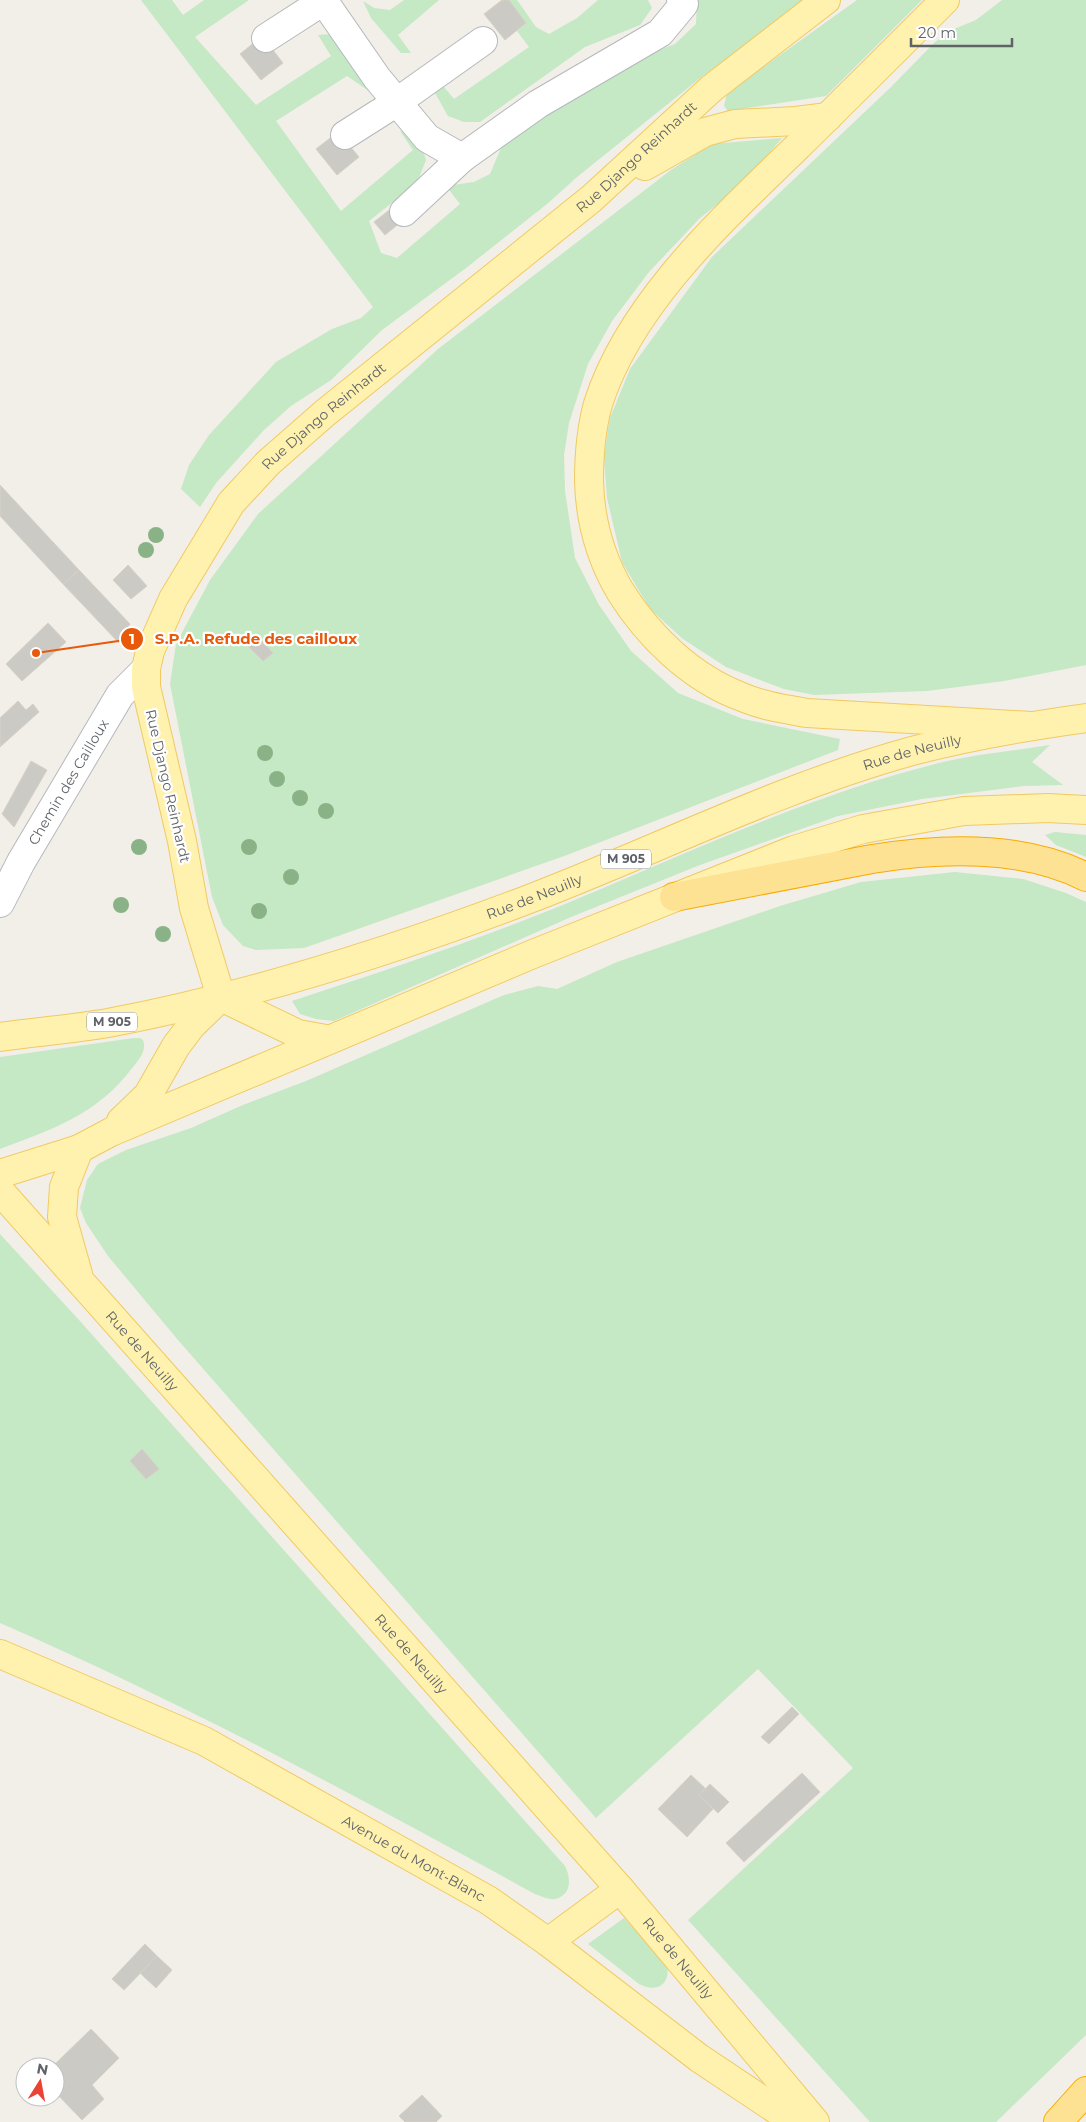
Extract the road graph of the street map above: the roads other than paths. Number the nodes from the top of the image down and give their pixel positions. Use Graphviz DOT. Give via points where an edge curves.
graph roads {
  1 [pos="324,0"];
  2 [pos="681,0"];
  3 [pos="826,0"];
  4 [pos="945,0"];
  5 [pos="266,38"];
  6 [pos="483,41"];
  7 [pos="397,102"];
  8 [pos="828,117"];
  9 [pos="345,135"];
  10 [pos="462,158"];
  11 [pos="591,199"];
  12 [pos="404,212"];
  13 [pos="146,669"];
  14 [pos="1086,718"];
  15 [pos="1031,726"];
  16 [pos="1086,810"];
  17 [pos="1086,877"];
  18 [pos="674,897"];
  19 [pos="0,903"];
  20 [pos="222,997"];
  21 [pos="0,1037"];
  22 [pos="326,1039"];
  23 [pos="111,1132"];
  24 [pos="79,1149"];
  25 [pos="0,1174"];
  26 [pos="0,1191"];
  27 [pos="80,1282"];
  28 [pos="0,1654"];
  29 [pos="620,1889"];
  30 [pos="548,1942"];
  31 [pos="1086,2092"];
  32 [pos="795,2122"];
  33 [pos="815,2122"];
  34 [pos="1058,2122"];
  1 -- 5 [label="lane"];
  1 -- 7 [label="lane"];
  2 -- 10 [label="lane" via="684,4 660,33 538,104"];
  3 -- 11 [label="main road, Rue Django Reinhardt" via="712,88"];
  4 -- 8 [label="main road"];
  6 -- 7 [label="lane"];
  7 -- 9 [label="lane"];
  7 -- 10 [label="lane" via="427,138"];
  8 -- 11 [label="main road" via="735,124 705,132"];
  8 -- 15 [label="main road" via="684,262 634,330 610,374 598,405 589,458 590,502 600,550 627,601 661,643 689,667 740,697 808,714"];
  10 -- 12 [label="lane"];
  11 -- 13 [label="main road, Rue Django Reinhardt" via="325,413 268,463 231,503 202,547 158,629"];
  13 -- 19 [label="lane, Chemin des Cailloux" via="120,696"];
  13 -- 20 [label="main road, Rue Django Reinhardt" via="146,688 194,908"];
  14 -- 15 [label="main road, Rue de Neuilly / M 905"];
  15 -- 20 [label="main road, Rue de Neuilly / M 905" via="913,751 802,787 525,901 314,973"];
  16 -- 18 [label="main road" via="964,811 862,829 794,850"];
  17 -- 18 [label="highway" via="1032,859 986,852 945,851 872,859"];
  18 -- 22 [label="main road"];
  20 -- 21 [label="main road, Rue de Neuilly / M 905" via="106,1023"];
  20 -- 22 [label="main road" via="298,1034"];
  20 -- 23 [label="main road" via="191,1026 148,1095"];
  22 -- 23 [label="main road"];
  23 -- 24 [label="main road"];
  24 -- 25 [label="main road"];
  24 -- 27 [label="main road" via="64,1188 62,1217"];
  26 -- 27 [label="main road, Rue de Neuilly"];
  27 -- 29 [label="main road, Rue de Neuilly"];
  28 -- 30 [label="main road, Avenue du Mont-Blanc" via="204,1741 488,1900"];
  29 -- 30 [label="main road"];
  29 -- 33 [label="main road, Rue de Neuilly"];
  30 -- 32 [label="main road, Avenue du Mont-Blanc" via="699,2058"];
  31 -- 34 [label="highway"];
}
